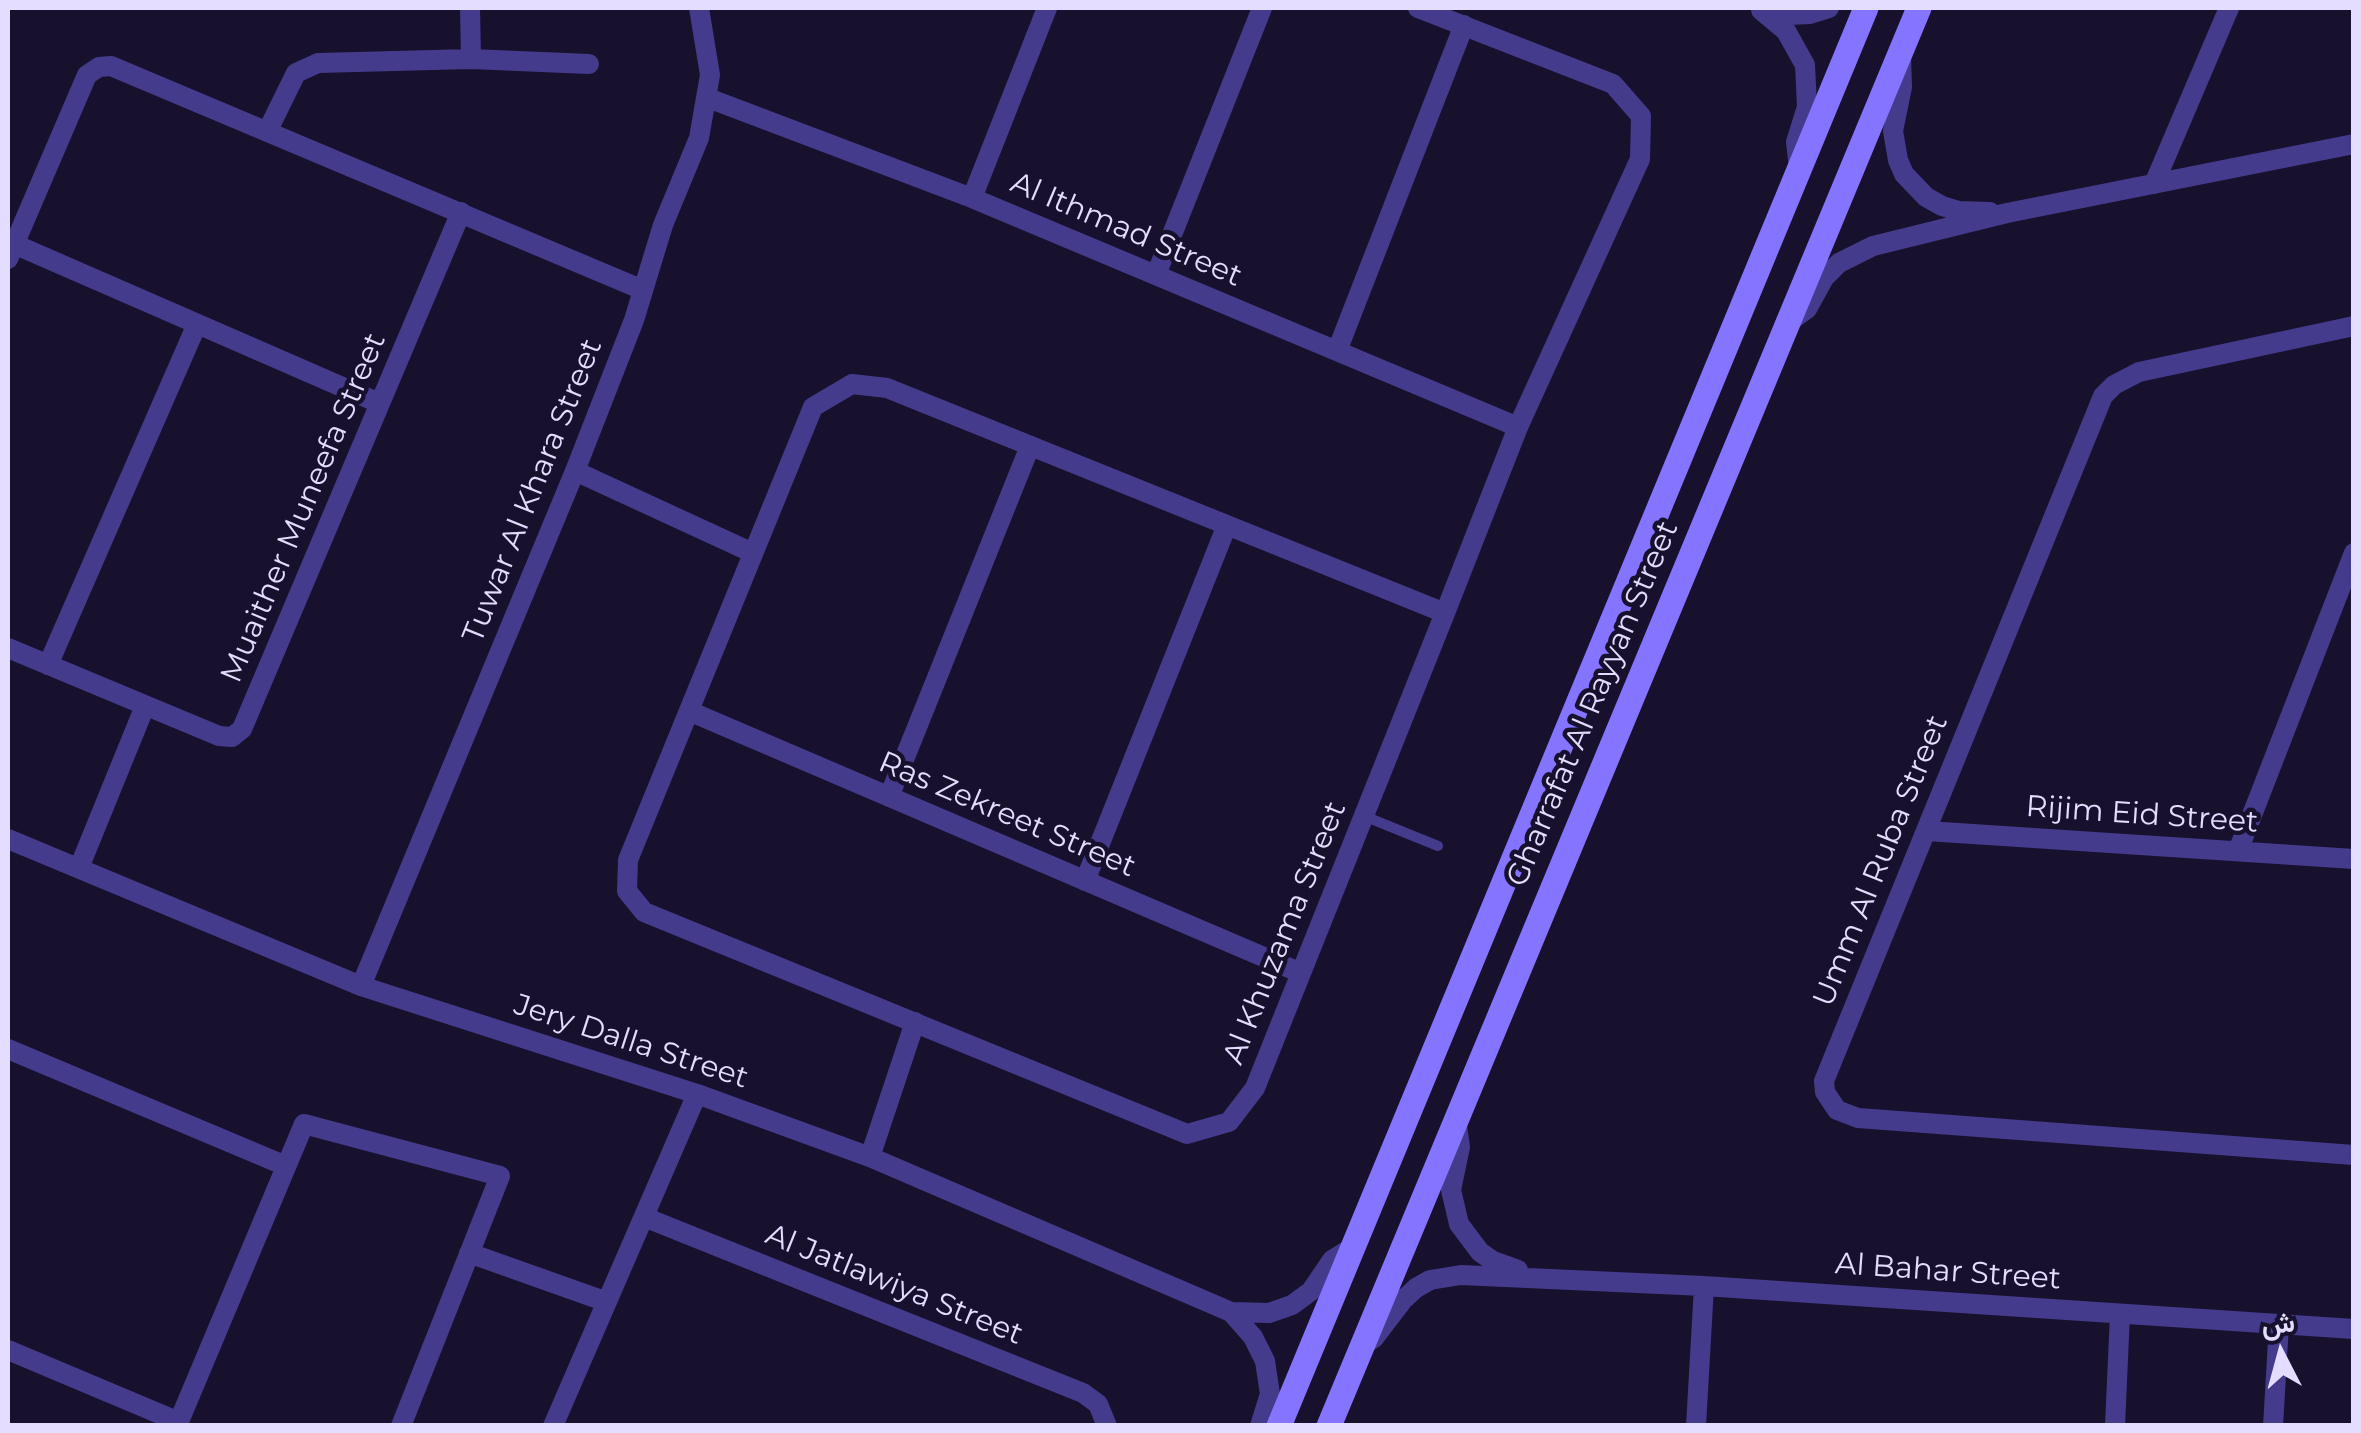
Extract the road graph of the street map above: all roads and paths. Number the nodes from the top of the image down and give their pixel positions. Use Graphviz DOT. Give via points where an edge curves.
graph roads {
  1 [pos="470,8"];
  2 [pos="699,8"];
  3 [pos="1046,8"];
  4 [pos="1262,8"];
  5 [pos="1418,8"];
  6 [pos="1759,8"];
  7 [pos="1829,8"];
  8 [pos="1866,8"];
  9 [pos="1918,8"];
  10 [pos="2229,8"];
  11 [pos="1464,25"];
  12 [pos="1901,51"];
  13 [pos="471,59"];
  14 [pos="589,64"];
  15 [pos="708,98"];
  16 [pos="268,130"];
  17 [pos="2354,144"];
  18 [pos="1799,168"];
  19 [pos="2154,184"];
  20 [pos="972,198"];
  21 [pos="461,212"];
  22 [pos="2007,213"];
  23 [pos="10,252"];
  24 [pos="1156,275"];
  25 [pos="643,290"];
  26 [pos="1787,323"];
  27 [pos="197,324"];
  28 [pos="2354,326"];
  29 [pos="1337,351"];
  30 [pos="380,402"];
  31 [pos="1518,428"];
  32 [pos="1030,446"];
  33 [pos="575,472"];
  34 [pos="1227,525"];
  35 [pos="753,553"];
  36 [pos="2354,553"];
  37 [pos="1446,613"];
  38 [pos="8,648"];
  39 [pos="48,665"];
  40 [pos="145,706"];
  41 [pos="689,711"];
  42 [pos="890,797"];
  43 [pos="1364,816"];
  44 [pos="1926,831"];
  45 [pos="8,840"];
  46 [pos="1438,846"];
  47 [pos="2238,851"];
  48 [pos="2354,859"];
  49 [pos="79,868"];
  50 [pos="1085,880"];
  51 [pos="1301,973"];
  52 [pos="361,986"];
  53 [pos="915,1022"];
  54 [pos="8,1049"];
  55 [pos="697,1094"];
  56 [pos="1456,1118"];
  57 [pos="2354,1155"];
  58 [pos="870,1157"];
  59 [pos="286,1166"];
  60 [pos="644,1217"];
  61 [pos="1353,1246"];
  62 [pos="470,1253"];
  63 [pos="1538,1277"];
  64 [pos="1704,1286"];
  65 [pos="607,1302"];
  66 [pos="1231,1312"];
  67 [pos="2120,1314"];
  68 [pos="2279,1324"];
  69 [pos="2354,1329"];
  70 [pos="1362,1345"];
  71 [pos="8,1350"];
  72 [pos="178,1424"];
  73 [pos="555,1425"];
  74 [pos="401,1426"];
  75 [pos="1108,1426"];
  76 [pos="1260,1426"];
  77 [pos="1279,1426"];
  78 [pos="1328,1426"];
  79 [pos="1696,1426"];
  80 [pos="2114,1426"];
  81 [pos="2273,1426"];
  1 -- 13 [label="street"];
  2 -- 15 [label="street, Tuwar Al Khara Street"];
  3 -- 20 [label="street"];
  4 -- 24 [label="street"];
  5 -- 11 [label="street, Al Khuzama Street"];
  6 -- 7 [label="street" via="1789,15"];
  6 -- 18 [label="street" via="1786,31 1805,65"];
  8 -- 18 [label="main road, Gharrafat Al Rayyan Street"];
  9 -- 12 [label="main road, Gharrafat Al Rayyan Street"];
  10 -- 19 [label="street"];
  11 -- 29 [label="street"];
  11 -- 31 [label="street, Al Khuzama Street" via="1613,84 1641,116 1640,159"];
  12 -- 22 [label="street" via="1893,132 1904,174 1942,206"];
  12 -- 26 [label="main road, Gharrafat Al Rayyan Street"];
  13 -- 14 [label="street"];
  13 -- 16 [label="street" via="318,63 296,73"];
  15 -- 20 [label="street, Al Ithmad Street"];
  15 -- 25 [label="street, Tuwar Al Khara Street"];
  16 -- 21 [label="street"];
  16 -- 23 [label="street" via="99,67 86,75"];
  17 -- 19 [label="street"];
  18 -- 61 [label="main road, Gharrafat Al Rayyan Street"];
  19 -- 22 [label="street"];
  20 -- 24 [label="street, Al Ithmad Street"];
  21 -- 25 [label="street"];
  21 -- 30 [label="street, Muaither Muneefa Street"];
  22 -- 26 [label="street" via="1854,253"];
  23 -- 27 [label="street"];
  24 -- 29 [label="street, Al Ithmad Street"];
  25 -- 33 [label="street, Tuwar Al Khara Street"];
  26 -- 56 [label="main road, Gharrafat Al Rayyan Street"];
  27 -- 30 [label="street"];
  27 -- 39 [label="street"];
  28 -- 44 [label="street, Umm Al Ruba Street" via="2139,372 2103,396"];
  29 -- 31 [label="street, Al Ithmad Street"];
  30 -- 40 [label="street, Muaither Muneefa Street" via="242,730 218,736"];
  31 -- 37 [label="street, Al Khuzama Street"];
  32 -- 34 [label="street, Al Khuzama Street"];
  32 -- 35 [label="street, Al Khuzama Street" via="888,388 852,384 813,407"];
  32 -- 42 [label="street"];
  33 -- 35 [label="street"];
  33 -- 52 [label="street, Tuwar Al Khara Street"];
  34 -- 37 [label="street, Al Khuzama Street"];
  34 -- 50 [label="street"];
  35 -- 41 [label="street, Al Khuzama Street"];
  36 -- 47 [label="street"];
  37 -- 43 [label="street, Al Khuzama Street"];
  38 -- 39 [label="street, Muaither Muneefa Street"];
  39 -- 40 [label="street, Muaither Muneefa Street"];
  40 -- 49 [label="street"];
  41 -- 42 [label="street, Ras Zekreet Street"];
  41 -- 53 [label="street, Al Khuzama Street" via="628,860 628,891 644,912"];
  42 -- 50 [label="street, Ras Zekreet Street"];
  43 -- 46 [label="lane"];
  43 -- 51 [label="street, Al Khuzama Street"];
  44 -- 47 [label="street, Rijim Eid Street"];
  44 -- 57 [label="street, Umm Al Ruba Street" via="1827,1070 1825,1092 1837,1110 1858,1118"];
  45 -- 49 [label="street, Jery Dalla Street"];
  47 -- 48 [label="street, Rijim Eid Street"];
  49 -- 52 [label="street, Jery Dalla Street"];
  50 -- 51 [label="street, Ras Zekreet Street"];
  51 -- 53 [label="street, Al Khuzama Street" via="1255,1088 1229,1122 1187,1134"];
  52 -- 55 [label="street, Jery Dalla Street"];
  53 -- 58 [label="street"];
  54 -- 59 [label="street"];
  55 -- 58 [label="street, Jery Dalla Street"];
  55 -- 60 [label="street"];
  56 -- 63 [label="street, Al Bahar Street" via="1460,1146 1452,1190 1458,1224 1493,1261"];
  56 -- 70 [label="main road, Gharrafat Al Rayyan Street"];
  58 -- 66 [label="street, Jery Dalla Street"];
  59 -- 62 [label="street" via="304,1124 500,1176"];
  59 -- 72 [label="street"];
  60 -- 65 [label="street"];
  60 -- 75 [label="street, Al Jatlawiya Street" via="1082,1393 1098,1404"];
  61 -- 66 [label="street, Jery Dalla Street" via="1292,1305"];
  61 -- 77 [label="main road, Gharrafat Al Rayyan Street"];
  62 -- 65 [label="street"];
  62 -- 74 [label="street"];
  63 -- 64 [label="street, Al Bahar Street"];
  63 -- 70 [label="street, Al Bahar Street" via="1430,1280"];
  64 -- 67 [label="street, Al Bahar Street"];
  64 -- 79 [label="street"];
  65 -- 73 [label="street"];
  66 -- 76 [label="street" via="1265,1361 1270,1394"];
  67 -- 68 [label="street, Al Bahar Street"];
  67 -- 80 [label="street"];
  68 -- 69 [label="street, Al Bahar Street"];
  68 -- 81 [label="street"];
  70 -- 78 [label="main road, Gharrafat Al Rayyan Street"];
  71 -- 72 [label="street"];
}
